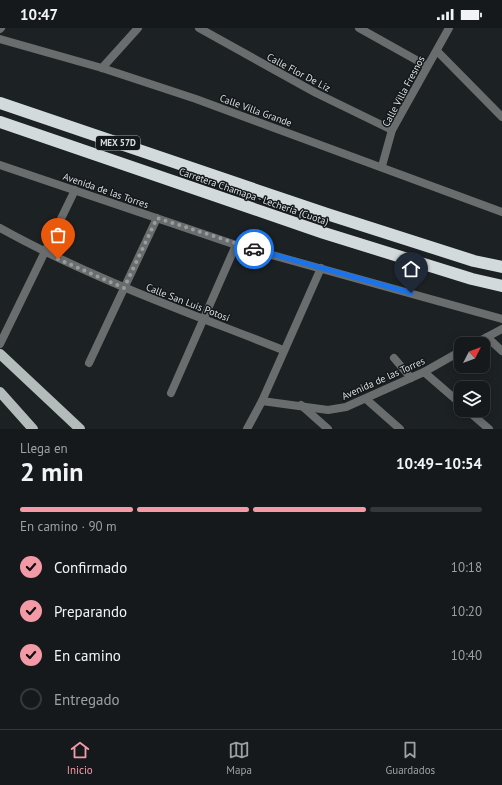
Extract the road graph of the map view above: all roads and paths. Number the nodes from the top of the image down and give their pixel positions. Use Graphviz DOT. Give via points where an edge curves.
graph roads {
  1 [pos="138,28"];
  2 [pos="199,28"];
  3 [pos="359,28"];
  4 [pos="449,28"];
  5 [pos="0,39"];
  6 [pos="437,51"];
  7 [pos="427,66"];
  8 [pos="102,68"];
  9 [pos="0,103"];
  10 [pos="502,117"];
  11 [pos="0,122"];
  12 [pos="392,130"];
  13 [pos="0,165"];
  14 [pos="382,166"];
  15 [pos="75,190"];
  16 [pos="502,212"];
  17 [pos="157,218"];
  18 [pos="0,228"];
  19 [pos="236,244"];
  20 [pos="45,253"];
  21 [pos="502,267"];
  22 [pos="321,268"];
  23 [pos="502,286"];
  24 [pos="124,288"];
  25 [pos="204,319"];
  26 [pos="502,319"];
  27 [pos="502,329"];
  28 [pos="487,337"];
  29 [pos="490,340"];
  30 [pos="0,344"];
  31 [pos="283,350"];
  32 [pos="502,351"];
  33 [pos="0,354"];
  34 [pos="454,355"];
  35 [pos="394,358"];
  36 [pos="89,363"];
  37 [pos="424,372"];
  38 [pos="411,378"];
  39 [pos="0,392"];
  40 [pos="170,393"];
  41 [pos="454,398"];
  42 [pos="366,399"];
  43 [pos="262,401"];
  44 [pos="301,405"];
  45 [pos="475,417"];
  46 [pos="33,429"];
  47 [pos="80,429"];
  48 [pos="247,429"];
  49 [pos="328,429"];
  50 [pos="400,429"];
  51 [pos="489,429"];
  1 -- 8 [label="street"];
  2 -- 12 [label="street, Calle Flor De Liz" via="316,93"];
  3 -- 7 [label="street"];
  4 -- 6 [label="street, Calle Villa Fresnos"];
  5 -- 8 [label="street, Calle Villa Grande"];
  6 -- 7 [label="street, Calle Villa Fresnos"];
  6 -- 10 [label="street"];
  7 -- 12 [label="street, Calle Villa Fresnos"];
  8 -- 14 [label="street, Calle Villa Grande"];
  9 -- 21 [label="highway, Carretera Chamapa - Lechería (Cuota) / MEX 57D" via="327,214 474,261"];
  11 -- 23 [label="highway, Carretera Chamapa - Lechería (Cuota) / MEX 57D" via="324,233"];
  12 -- 14 [label="street, Calle Villa Fresnos"];
  13 -- 15 [label="street, Avenida de las Torres"];
  14 -- 16 [label="street, Calle Villa Grande"];
  15 -- 17 [label="street, Avenida de las Torres"];
  15 -- 20 [label="street"];
  17 -- 19 [label="street, Avenida de las Torres"];
  17 -- 24 [label="street"];
  18 -- 20 [label="street, Calle San Luis Potosí"];
  19 -- 22 [label="street, Avenida de las Torres"];
  19 -- 25 [label="street"];
  20 -- 24 [label="street, Calle San Luis Potosí"];
  20 -- 30 [label="street"];
  22 -- 26 [label="street, Avenida de las Torres"];
  22 -- 31 [label="street"];
  24 -- 25 [label="street, Calle San Luis Potosí"];
  24 -- 36 [label="street"];
  25 -- 31 [label="street, Calle San Luis Potosí"];
  25 -- 40 [label="street"];
  27 -- 28 [label="street"];
  29 -- 32 [label="street"];
  31 -- 43 [label="street"];
  33 -- 47 [label="main road"];
  34 -- 37 [label="street, Avenida de las Torres"];
  35 -- 38 [label="street"];
  37 -- 38 [label="street, Avenida de las Torres"];
  37 -- 41 [label="street"];
  38 -- 42 [label="street, Avenida de las Torres"];
  39 -- 46 [label="main road"];
  42 -- 44 [label="street, Avenida de las Torres" via="346,407 328,410"];
  42 -- 50 [label="street"];
  43 -- 44 [label="street, Avenida de las Torres"];
  43 -- 48 [label="street"];
  44 -- 49 [label="street"];
  45 -- 51 [label="street"];
}
